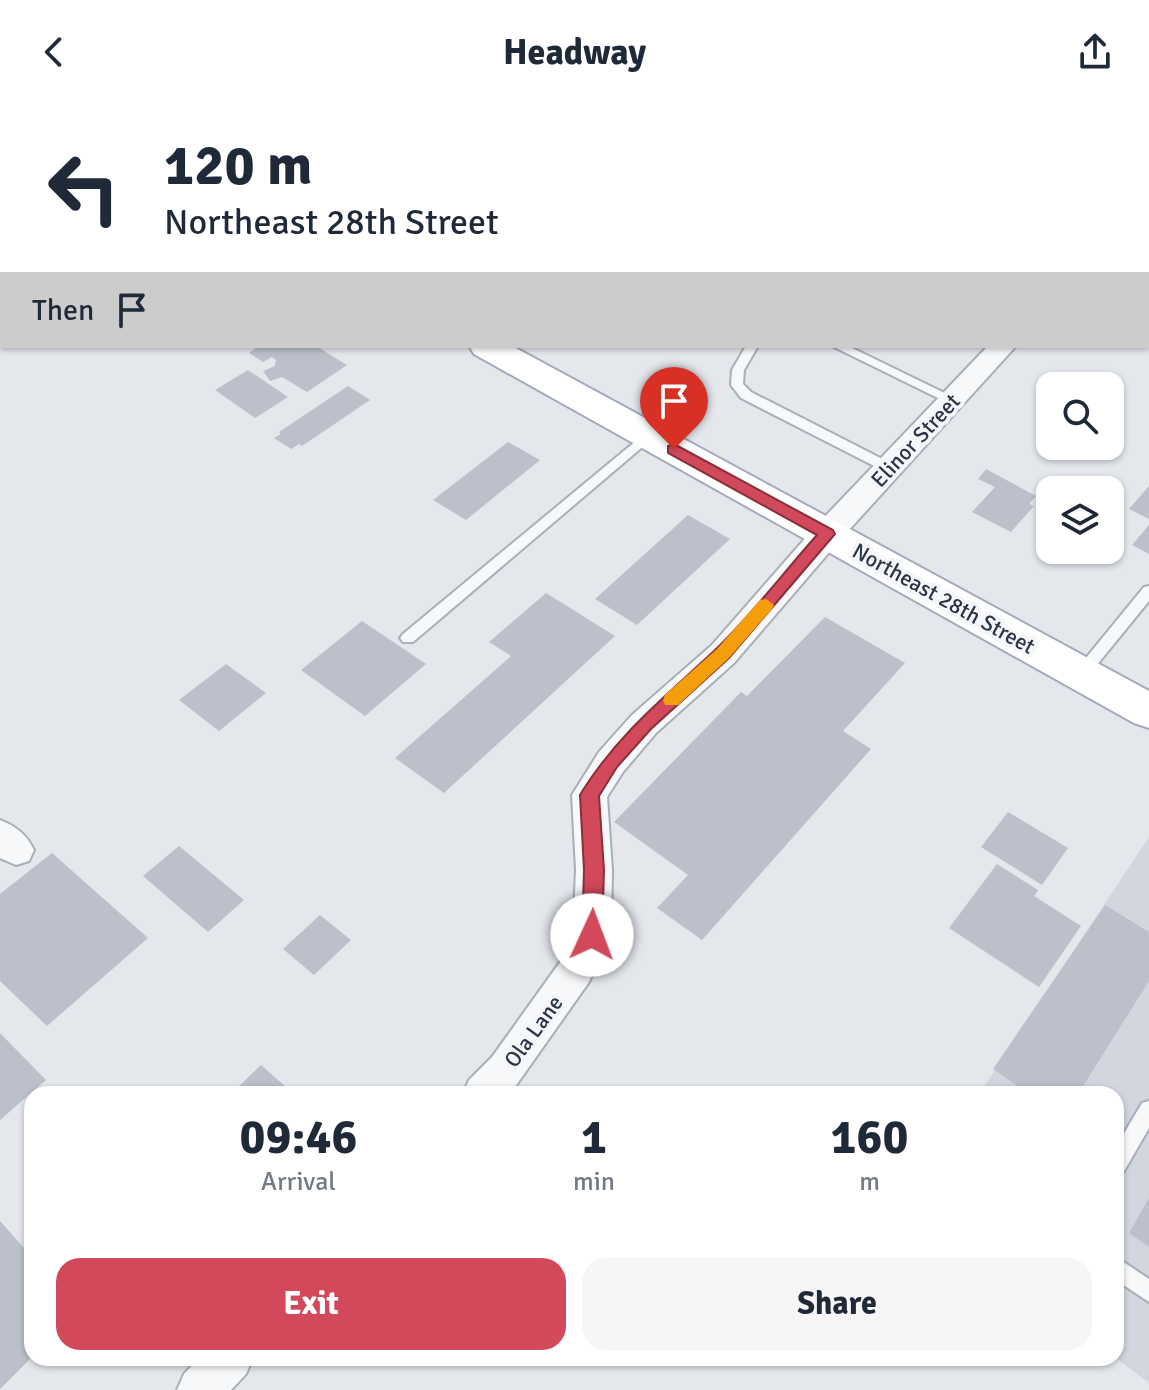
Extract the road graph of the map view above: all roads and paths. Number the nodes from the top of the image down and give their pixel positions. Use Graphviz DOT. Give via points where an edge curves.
graph roads {
  1 [pos="490,348"];
  2 [pos="751,348"];
  3 [pos="842,348"];
  4 [pos="1001,348"];
  5 [pos="953,400"];
  6 [pos="648,435"];
  7 [pos="889,468"];
  8 [pos="827,534"];
  9 [pos="1149,591"];
  10 [pos="408,638"];
  11 [pos="1082,673"];
  12 [pos="1149,711"];
  13 [pos="491,1086"];
  14 [pos="1149,1110"];
  15 [pos="1124,1152"];
  16 [pos="1124,1273"];
  17 [pos="1149,1292"];
  18 [pos="222,1366"];
  19 [pos="200,1390"];
  1 -- 6 [label="main road, Northeast 28th Street"];
  2 -- 7 [label="lane" via="738,370 737,385 746,395"];
  3 -- 5 [label="lane"];
  4 -- 5 [label="street, Elinor Street"];
  5 -- 7 [label="street, Elinor Street"];
  6 -- 8 [label="main road, Northeast 28th Street"];
  6 -- 10 [label="lane"];
  7 -- 8 [label="street, Elinor Street"];
  8 -- 11 [label="main road, Northeast 28th Street"];
  8 -- 13 [label="street, Ola Lane" via="723,654 644,724 589,795 592,935 576,970"];
  9 -- 11 [label="lane"];
  11 -- 12 [label="main road, Northeast 28th Street"];
  14 -- 15 [label="lane"];
  16 -- 17 [label="lane"];
  18 -- 19 [label="street"];
}
